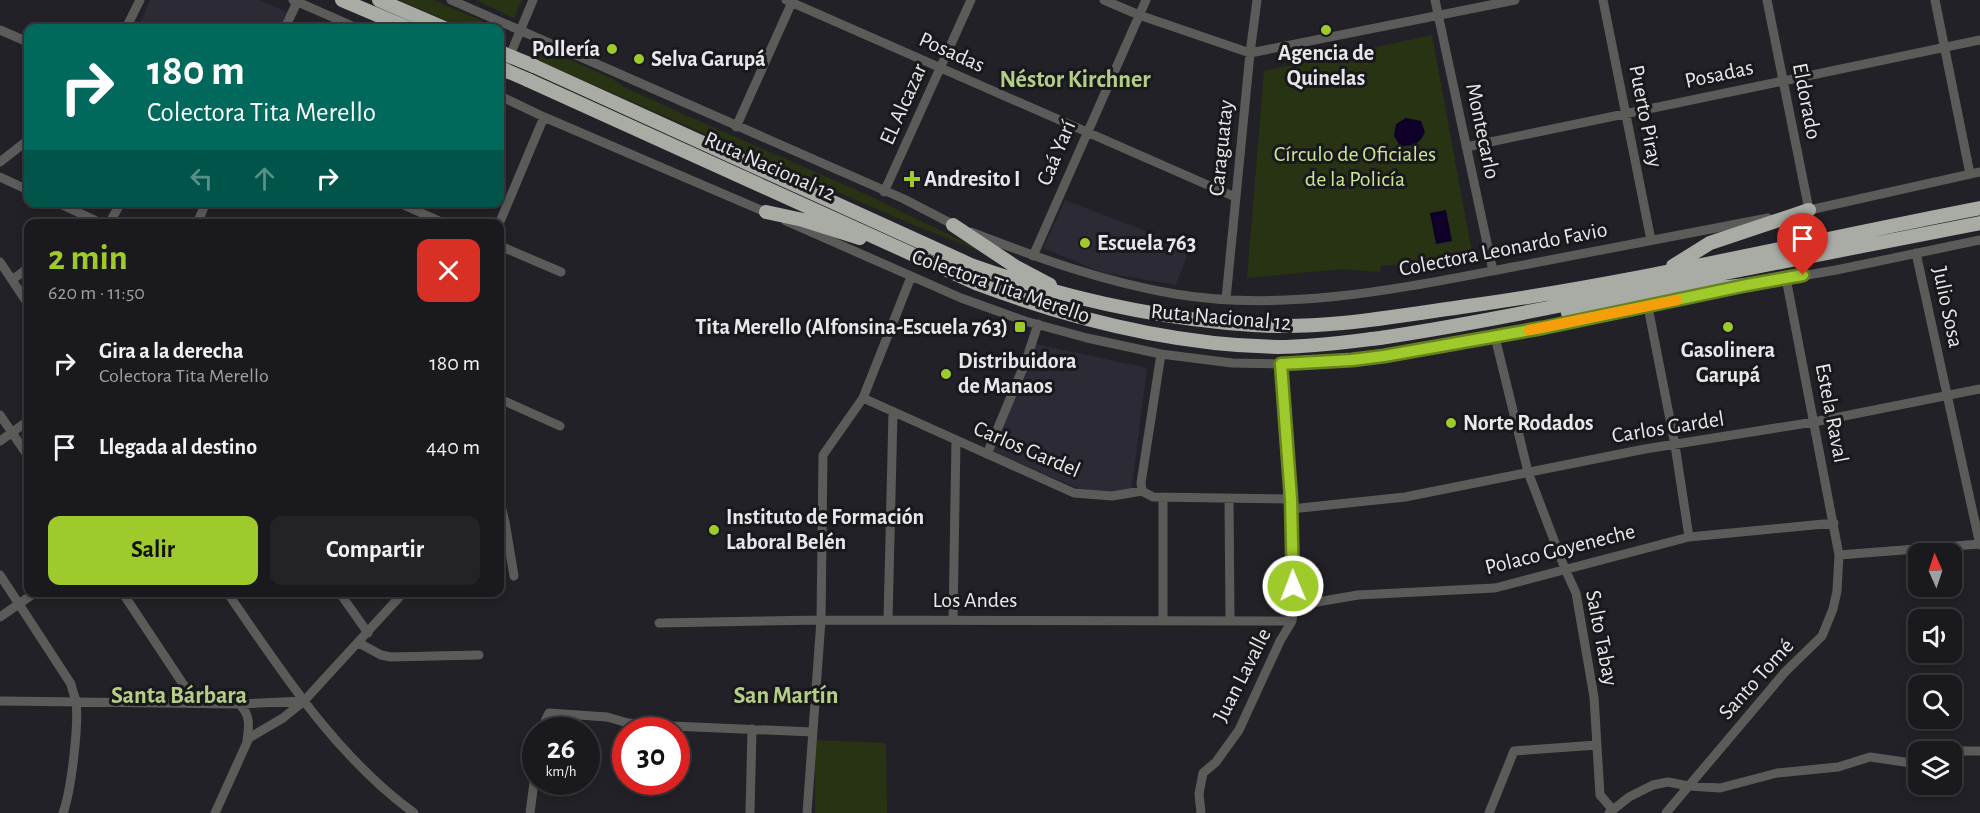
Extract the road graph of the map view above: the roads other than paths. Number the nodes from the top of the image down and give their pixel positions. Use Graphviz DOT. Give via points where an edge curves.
graph roads {
  1 [pos="140,0"];
  2 [pos="342,0"];
  3 [pos="379,0"];
  4 [pos="451,0"];
  5 [pos="533,0"];
  6 [pos="970,0"];
  7 [pos="1104,0"];
  8 [pos="1146,0"];
  9 [pos="1257,0"];
  10 [pos="1435,0"];
  11 [pos="1515,0"];
  12 [pos="1603,0"];
  13 [pos="1767,0"];
  14 [pos="1935,0"];
  15 [pos="295,1"];
  16 [pos="790,1"];
  17 [pos="1139,15"];
  18 [pos="1438,15"];
  19 [pos="128,24"];
  20 [pos="286,24"];
  21 [pos="348,24"];
  22 [pos="399,24"];
  23 [pos="435,24"];
  24 [pos="0,30"];
  25 [pos="520,30"];
  26 [pos="24,40"];
  27 [pos="1980,40"];
  28 [pos="1945,48"];
  29 [pos="506,50"];
  30 [pos="1250,52"];
  31 [pos="940,68"];
  32 [pos="504,70"];
  33 [pos="1784,81"];
  34 [pos="504,98"];
  35 [pos="1626,114"];
  36 [pos="544,117"];
  37 [pos="736,127"];
  38 [pos="1086,132"];
  39 [pos="24,143"];
  40 [pos="1466,147"];
  41 [pos="0,162"];
  42 [pos="1975,173"];
  43 [pos="0,177"];
  44 [pos="24,188"];
  45 [pos="884,192"];
  46 [pos="1235,197"];
  47 [pos="66,207"];
  48 [pos="408,207"];
  49 [pos="1980,208"];
  50 [pos="1809,210"];
  51 [pos="766,212"];
  52 [pos="90,219"];
  53 [pos="435,219"];
  54 [pos="501,219"];
  55 [pos="1980,223"];
  56 [pos="953,225"];
  57 [pos="1651,240"];
  58 [pos="1980,240"];
  59 [pos="504,248"];
  60 [pos="1916,253"];
  61 [pos="1033,256"];
  62 [pos="922,258"];
  63 [pos="0,262"];
  64 [pos="24,271"];
  65 [pos="1492,271"];
  66 [pos="1666,271"];
  67 [pos="561,272"];
  68 [pos="911,277"];
  69 [pos="1786,278"];
  70 [pos="12,280"];
  71 [pos="1747,285"];
  72 [pos="1074,296"];
  73 [pos="24,298"];
  74 [pos="1226,299"];
  75 [pos="1648,307"];
  76 [pos="1480,322"];
  77 [pos="1038,324"];
  78 [pos="1495,337"];
  79 [pos="1161,354"];
  80 [pos="1281,364"];
  81 [pos="1980,389"];
  82 [pos="1947,396"];
  83 [pos="863,398"];
  84 [pos="504,401"];
  85 [pos="893,412"];
  86 [pos="0,415"];
  87 [pos="1814,423"];
  88 [pos="24,424"];
  89 [pos="561,426"];
  90 [pos="12,433"];
  91 [pos="956,440"];
  92 [pos="0,441"];
  93 [pos="1676,445"];
  94 [pos="24,450"];
  95 [pos="987,454"];
  96 [pos="1528,472"];
  97 [pos="1142,491"];
  98 [pos="1163,497"];
  99 [pos="1229,500"];
  100 [pos="1291,504"];
  101 [pos="504,518"];
  102 [pos="1834,523"];
  103 [pos="1689,537"];
  104 [pos="1980,544"];
  105 [pos="1839,555"];
  106 [pos="1565,569"];
  107 [pos="0,575"];
  108 [pos="514,576"];
  109 [pos="29,597"];
  110 [pos="125,597"];
  111 [pos="230,597"];
  112 [pos="343,597"];
  113 [pos="400,597"];
  114 [pos="20,603"];
  115 [pos="1294,606"];
  116 [pos="0,617"];
  117 [pos="821,620"];
  118 [pos="888,620"];
  119 [pos="953,620"];
  120 [pos="1163,620"];
  121 [pos="1230,620"];
  122 [pos="1292,621"];
  123 [pos="659,623"];
  124 [pos="368,633"];
  125 [pos="359,643"];
  126 [pos="479,655"];
  127 [pos="0,701"];
  128 [pos="304,701"];
  129 [pos="76,702"];
  130 [pos="195,702"];
  131 [pos="239,704"];
  132 [pos="547,717"];
  133 [pos="752,729"];
  134 [pos="812,732"];
  135 [pos="247,741"];
  136 [pos="1597,745"];
  137 [pos="1962,751"];
  138 [pos="1980,751"];
  139 [pos="1908,763"];
  140 [pos="1689,786"];
  141 [pos="532,795"];
  142 [pos="1611,812"];
  143 [pos="63,813"];
  144 [pos="215,813"];
  145 [pos="414,813"];
  146 [pos="530,813"];
  147 [pos="750,813"];
  148 [pos="807,813"];
  149 [pos="1201,813"];
  150 [pos="1489,813"];
  151 [pos="1666,813"];
  1 -- 19 [label="street"];
  2 -- 22 [label="highway"];
  3 -- 23 [label="highway"];
  4 -- 25 [label="street"];
  5 -- 25 [label="street"];
  6 -- 31 [label="street, EL Alcazar"];
  7 -- 17 [label="street"];
  8 -- 17 [label="street, Caá Yarí"];
  9 -- 30 [label="street, Caraguatay"];
  10 -- 18 [label="street, Montecarlo"];
  11 -- 18 [label="street"];
  12 -- 35 [label="street, Puerto Piray"];
  13 -- 33 [label="street, Eldorado"];
  14 -- 28 [label="street"];
  15 -- 20 [label="street"];
  15 -- 21 [label="street"];
  16 -- 31 [label="street, Posadas"];
  16 -- 37 [label="street"];
  17 -- 30 [label="street"];
  17 -- 38 [label="street, Caá Yarí"];
  18 -- 30 [label="street"];
  18 -- 40 [label="street, Montecarlo"];
  24 -- 26 [label="street"];
  25 -- 29 [label="street"];
  25 -- 37 [label="street"];
  27 -- 28 [label="street, Posadas"];
  28 -- 33 [label="street, Posadas"];
  28 -- 42 [label="street"];
  29 -- 72 [label="highway, Ruta Nacional 12, bridge" via="971,266"];
  30 -- 46 [label="street, Caraguatay"];
  31 -- 38 [label="street, Posadas"];
  31 -- 45 [label="street, EL Alcazar"];
  32 -- 62 [label="highway, Ruta Nacional 12, bridge"];
  33 -- 35 [label="street, Posadas"];
  33 -- 50 [label="street, Eldorado"];
  34 -- 36 [label="street, Colectora Tita Merello"];
  35 -- 40 [label="street, Posadas"];
  35 -- 57 [label="street, Puerto Piray"];
  36 -- 51 [label="street, Colectora Tita Merello"];
  36 -- 54 [label="street"];
  37 -- 45 [label="street"];
  38 -- 46 [label="street, Posadas"];
  38 -- 61 [label="street, Caá Yarí"];
  39 -- 41 [label="street"];
  40 -- 65 [label="street, Montecarlo"];
  42 -- 50 [label="street, Colectora Leonardo Favio"];
  43 -- 44 [label="street"];
  45 -- 56 [label="street"];
  46 -- 74 [label="street, Caraguatay"];
  47 -- 52 [label="street"];
  48 -- 53 [label="street"];
  49 -- 66 [label="highway, Ruta Nacional 12"];
  50 -- 57 [label="street, Colectora Leonardo Favio"];
  50 -- 66 [label="highway" via="1710,243"];
  51 -- 62 [label="highway"];
  51 -- 68 [label="street, Colectora Tita Merello"];
  55 -- 76 [label="highway, Ruta Nacional 12"];
  56 -- 61 [label="street, Colectora Leonardo Favio"];
  56 -- 72 [label="highway" via="1016,267"];
  57 -- 65 [label="street, Colectora Leonardo Favio"];
  58 -- 60 [label="street, Colectora Tita Merello"];
  59 -- 67 [label="street"];
  60 -- 69 [label="street, Colectora Tita Merello"];
  60 -- 82 [label="street, Julio Sosa"];
  61 -- 74 [label="street, Colectora Leonardo Favio" via="1106,280"];
  62 -- 76 [label="highway, Ruta Nacional 12" via="1016,298 1119,327 1183,338 1299,346"];
  63 -- 70 [label="street"];
  64 -- 70 [label="street"];
  65 -- 74 [label="street, Colectora Leonardo Favio" via="1367,294 1289,301"];
  66 -- 72 [label="highway, Ruta Nacional 12" via="1536,297 1335,324 1254,325 1184,318"];
  68 -- 77 [label="street, Colectora Tita Merello"];
  68 -- 83 [label="street"];
  69 -- 71 [label="street, Colectora Tita Merello"];
  69 -- 87 [label="street, Estela Raval"];
  70 -- 73 [label="street"];
  71 -- 75 [label="street, Colectora Tita Merello"];
  71 -- 76 [label="highway" via="1531,319"];
  75 -- 78 [label="street, Colectora Tita Merello"];
  75 -- 93 [label="street"];
  77 -- 79 [label="street, Colectora Tita Merello"];
  77 -- 95 [label="street"];
  78 -- 80 [label="street, Colectora Tita Merello" via="1352,360"];
  78 -- 96 [label="street, Salto Tabay"];
  79 -- 80 [label="street, Colectora Tita Merello" via="1232,363"];
  79 -- 97 [label="street"];
  80 -- 100 [label="street, Juan Lavalle"];
  81 -- 82 [label="street, Carlos Gardel"];
  82 -- 87 [label="street, Carlos Gardel"];
  82 -- 104 [label="street, Julio Sosa"];
  83 -- 85 [label="street, Carlos Gardel"];
  83 -- 117 [label="street" via="823,455"];
  84 -- 89 [label="street"];
  85 -- 91 [label="street, Carlos Gardel"];
  85 -- 118 [label="street"];
  86 -- 90 [label="street"];
  87 -- 93 [label="street, Carlos Gardel"];
  87 -- 102 [label="street, Estela Raval"];
  88 -- 90 [label="street"];
  90 -- 92 [label="street"];
  90 -- 94 [label="street"];
  91 -- 95 [label="street, Carlos Gardel"];
  91 -- 119 [label="street"];
  93 -- 96 [label="street, Carlos Gardel"];
  93 -- 103 [label="street"];
  95 -- 97 [label="street, Carlos Gardel" via="1074,493 1112,496"];
  96 -- 100 [label="street, Carlos Gardel" via="1405,497"];
  96 -- 106 [label="street, Salto Tabay"];
  97 -- 98 [label="street, Carlos Gardel"];
  98 -- 99 [label="street, Carlos Gardel"];
  98 -- 120 [label="street"];
  99 -- 100 [label="street, Carlos Gardel"];
  99 -- 121 [label="street"];
  100 -- 115 [label="street, Juan Lavalle"];
  101 -- 108 [label="street"];
  102 -- 103 [label="street, Polaco Goyeneche"];
  102 -- 105 [label="street, Estela Raval"];
  103 -- 106 [label="street, Polaco Goyeneche"];
  104 -- 105 [label="street"];
  105 -- 140 [label="street, Santo Tomé" via="1837,591 1822,636 1785,672"];
  106 -- 115 [label="street, Polaco Goyeneche" via="1495,588 1358,595"];
  106 -- 136 [label="street, Salto Tabay" via="1576,593 1583,628"];
  107 -- 114 [label="street"];
  109 -- 114 [label="street"];
  110 -- 130 [label="street"];
  111 -- 128 [label="street"];
  112 -- 124 [label="street"];
  113 -- 124 [label="street"];
  114 -- 116 [label="street"];
  114 -- 129 [label="street" via="71,684"];
  115 -- 122 [label="street, Juan Lavalle"];
  117 -- 118 [label="street, Los Andes"];
  117 -- 123 [label="street, Los Andes"];
  117 -- 134 [label="street"];
  118 -- 119 [label="street, Los Andes"];
  119 -- 120 [label="street, Los Andes"];
  120 -- 121 [label="street, Los Andes"];
  121 -- 122 [label="street, Los Andes"];
  122 -- 149 [label="street, Juan Lavalle" via="1239,730 1203,773"];
  124 -- 125 [label="street"];
  125 -- 126 [label="street" via="391,657"];
  125 -- 128 [label="street"];
  127 -- 129 [label="street"];
  128 -- 131 [label="street"];
  128 -- 135 [label="street"];
  128 -- 145 [label="street" via="347,752"];
  129 -- 130 [label="street"];
  129 -- 143 [label="street" via="70,785"];
  130 -- 131 [label="street"];
  131 -- 135 [label="street" via="249,717"];
  132 -- 133 [label="street" via="549,713 649,725"];
  133 -- 134 [label="street"];
  133 -- 147 [label="street"];
  134 -- 148 [label="street"];
  135 -- 144 [label="street"];
  136 -- 142 [label="street, Salto Tabay" via="1599,795"];
  136 -- 150 [label="street" via="1514,751"];
  137 -- 138 [label="street"];
  139 -- 140 [label="street" via="1870,757 1838,767 1777,773 1720,788"];
  140 -- 142 [label="street" via="1653,784 1629,796"];
  140 -- 151 [label="street, Santo Tomé"];
  141 -- 146 [label="street"];
}
